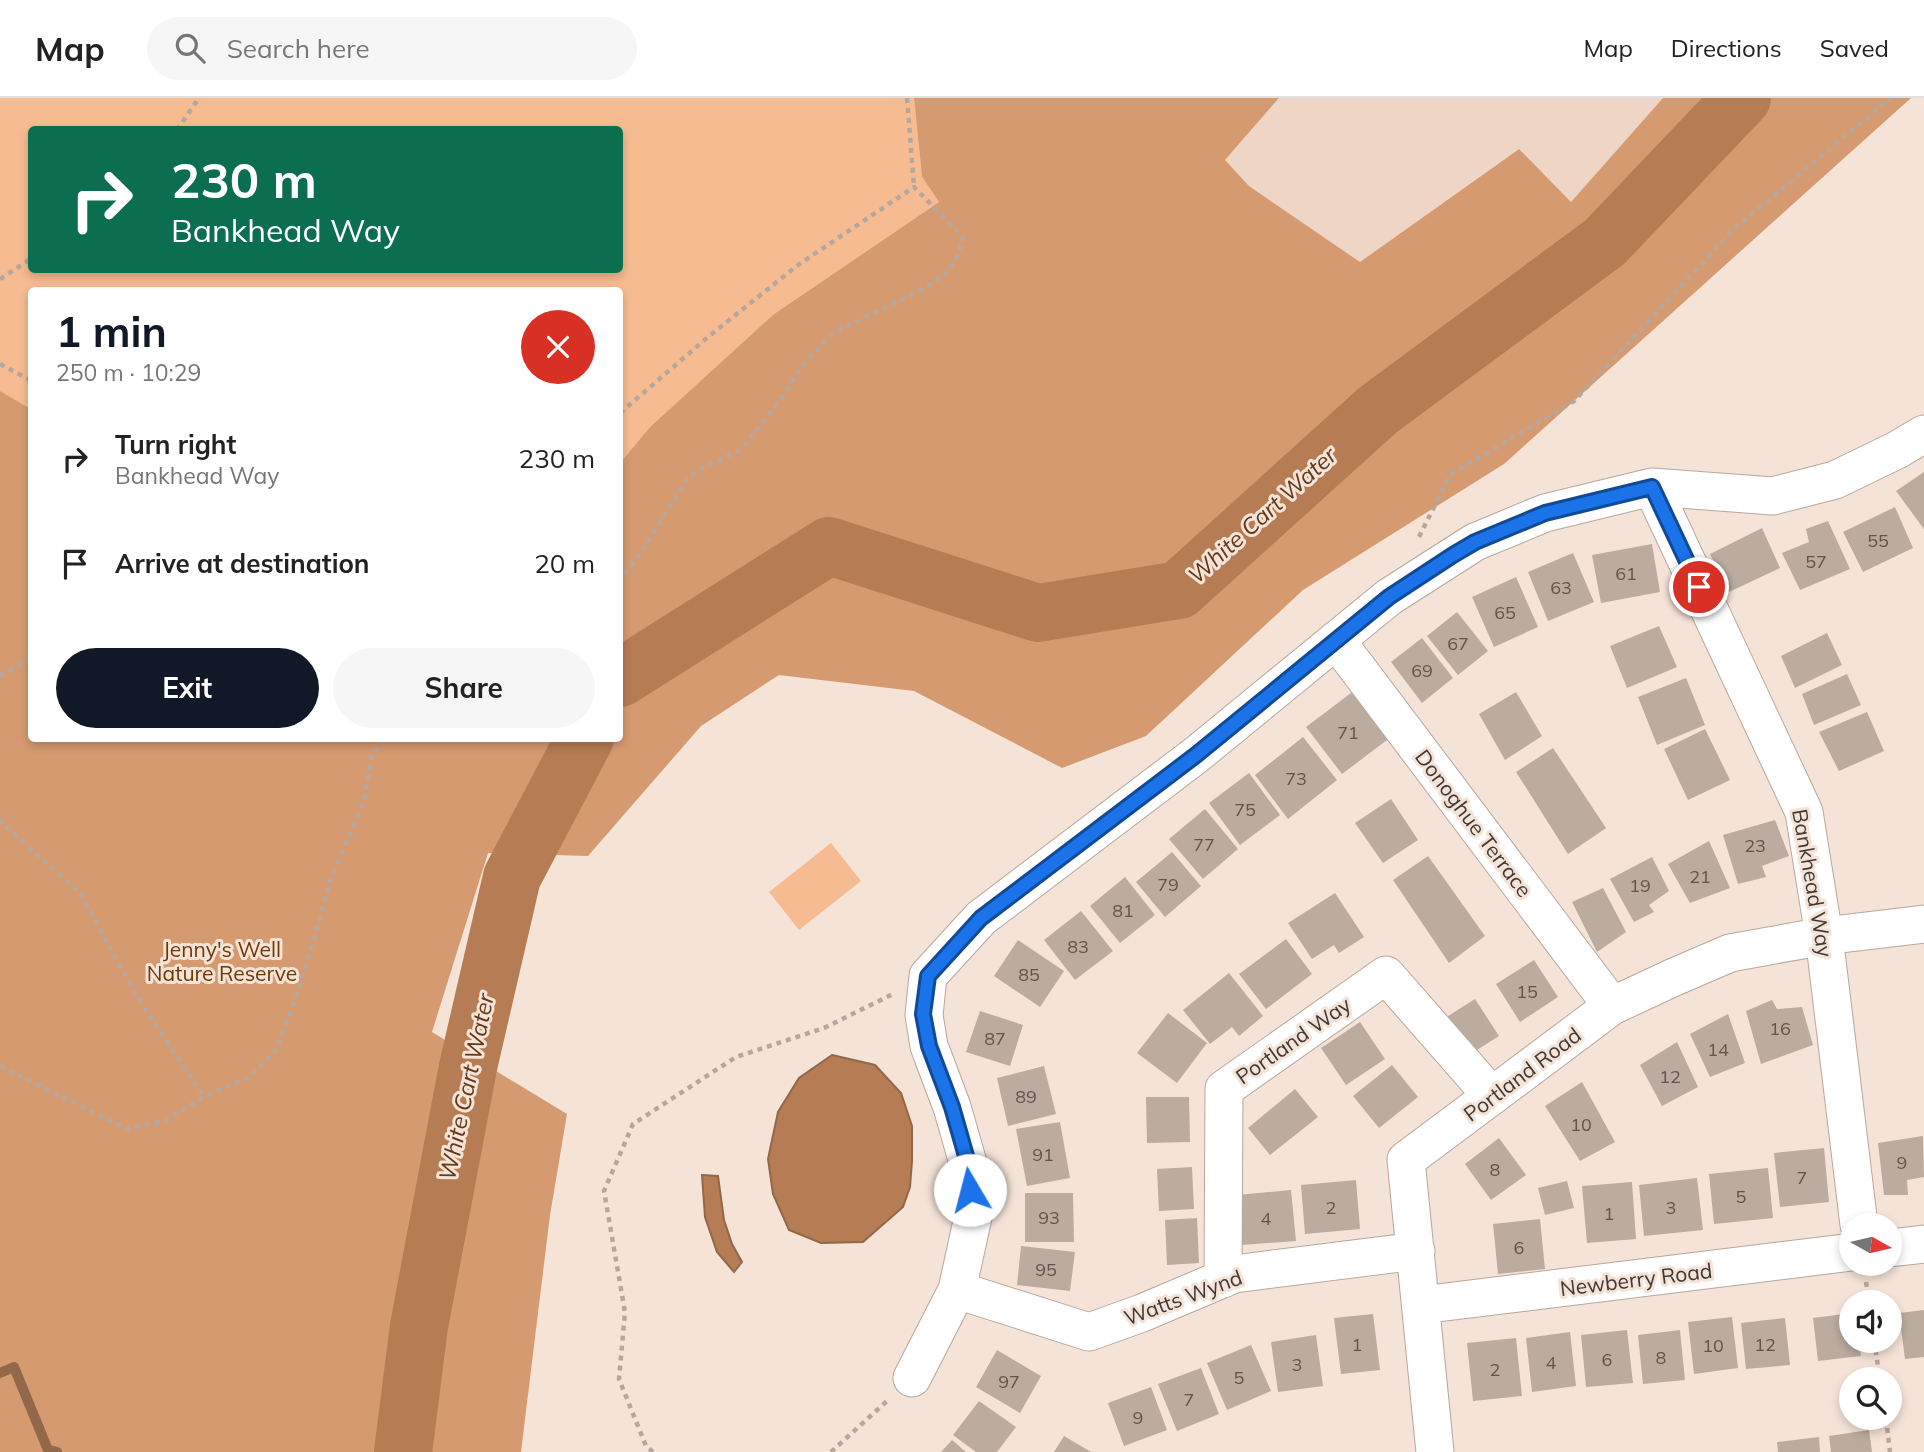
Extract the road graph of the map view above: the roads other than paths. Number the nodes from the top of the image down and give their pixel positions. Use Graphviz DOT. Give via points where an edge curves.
graph roads {
  1 [pos="1924,434"];
  2 [pos="1652,487"];
  3 [pos="1336,640"];
  4 [pos="1924,924"];
  5 [pos="1824,936"];
  6 [pos="1612,1006"];
  7 [pos="1492,1096"];
  8 [pos="1858,1213"];
  9 [pos="1924,1244"];
  10 [pos="1902,1247"];
  11 [pos="1416,1251"];
  12 [pos="1839,1254"];
  13 [pos="1223,1279"];
  14 [pos="957,1290"];
  15 [pos="1421,1305"];
  16 [pos="912,1378"];
  17 [pos="1435,1452"];
  1 -- 2 [label="street" via="1835,480 1773,496"];
  2 -- 3 [label="street" via="1545,513 1475,542 1389,597"];
  2 -- 5 [label="street, Bankhead Way" via="1804,812"];
  3 -- 6 [label="street, Donoghue Terrace"];
  3 -- 14 [label="street" via="1196,755 981,918 928,976 923,1014 929,1046 968,1163 973,1217"];
  4 -- 5 [label="street, Portland Road"];
  5 -- 6 [label="street, Portland Road" via="1730,953"];
  5 -- 8 [label="street, Bankhead Way"];
  6 -- 7 [label="street, Portland Road"];
  7 -- 11 [label="street, Portland Road" via="1406,1160"];
  7 -- 13 [label="street, Portland Way" via="1386,975 1224,1089"];
  9 -- 10 [label="street"];
  11 -- 13 [label="street, Watts Wynd"];
  11 -- 15 [label="street, Portland Road"];
  12 -- 15 [label="street, Newberry Road"];
  13 -- 14 [label="street, Watts Wynd" via="1089,1332"];
  14 -- 16 [label="street"];
  15 -- 17 [label="street, Portland Road"];
}
